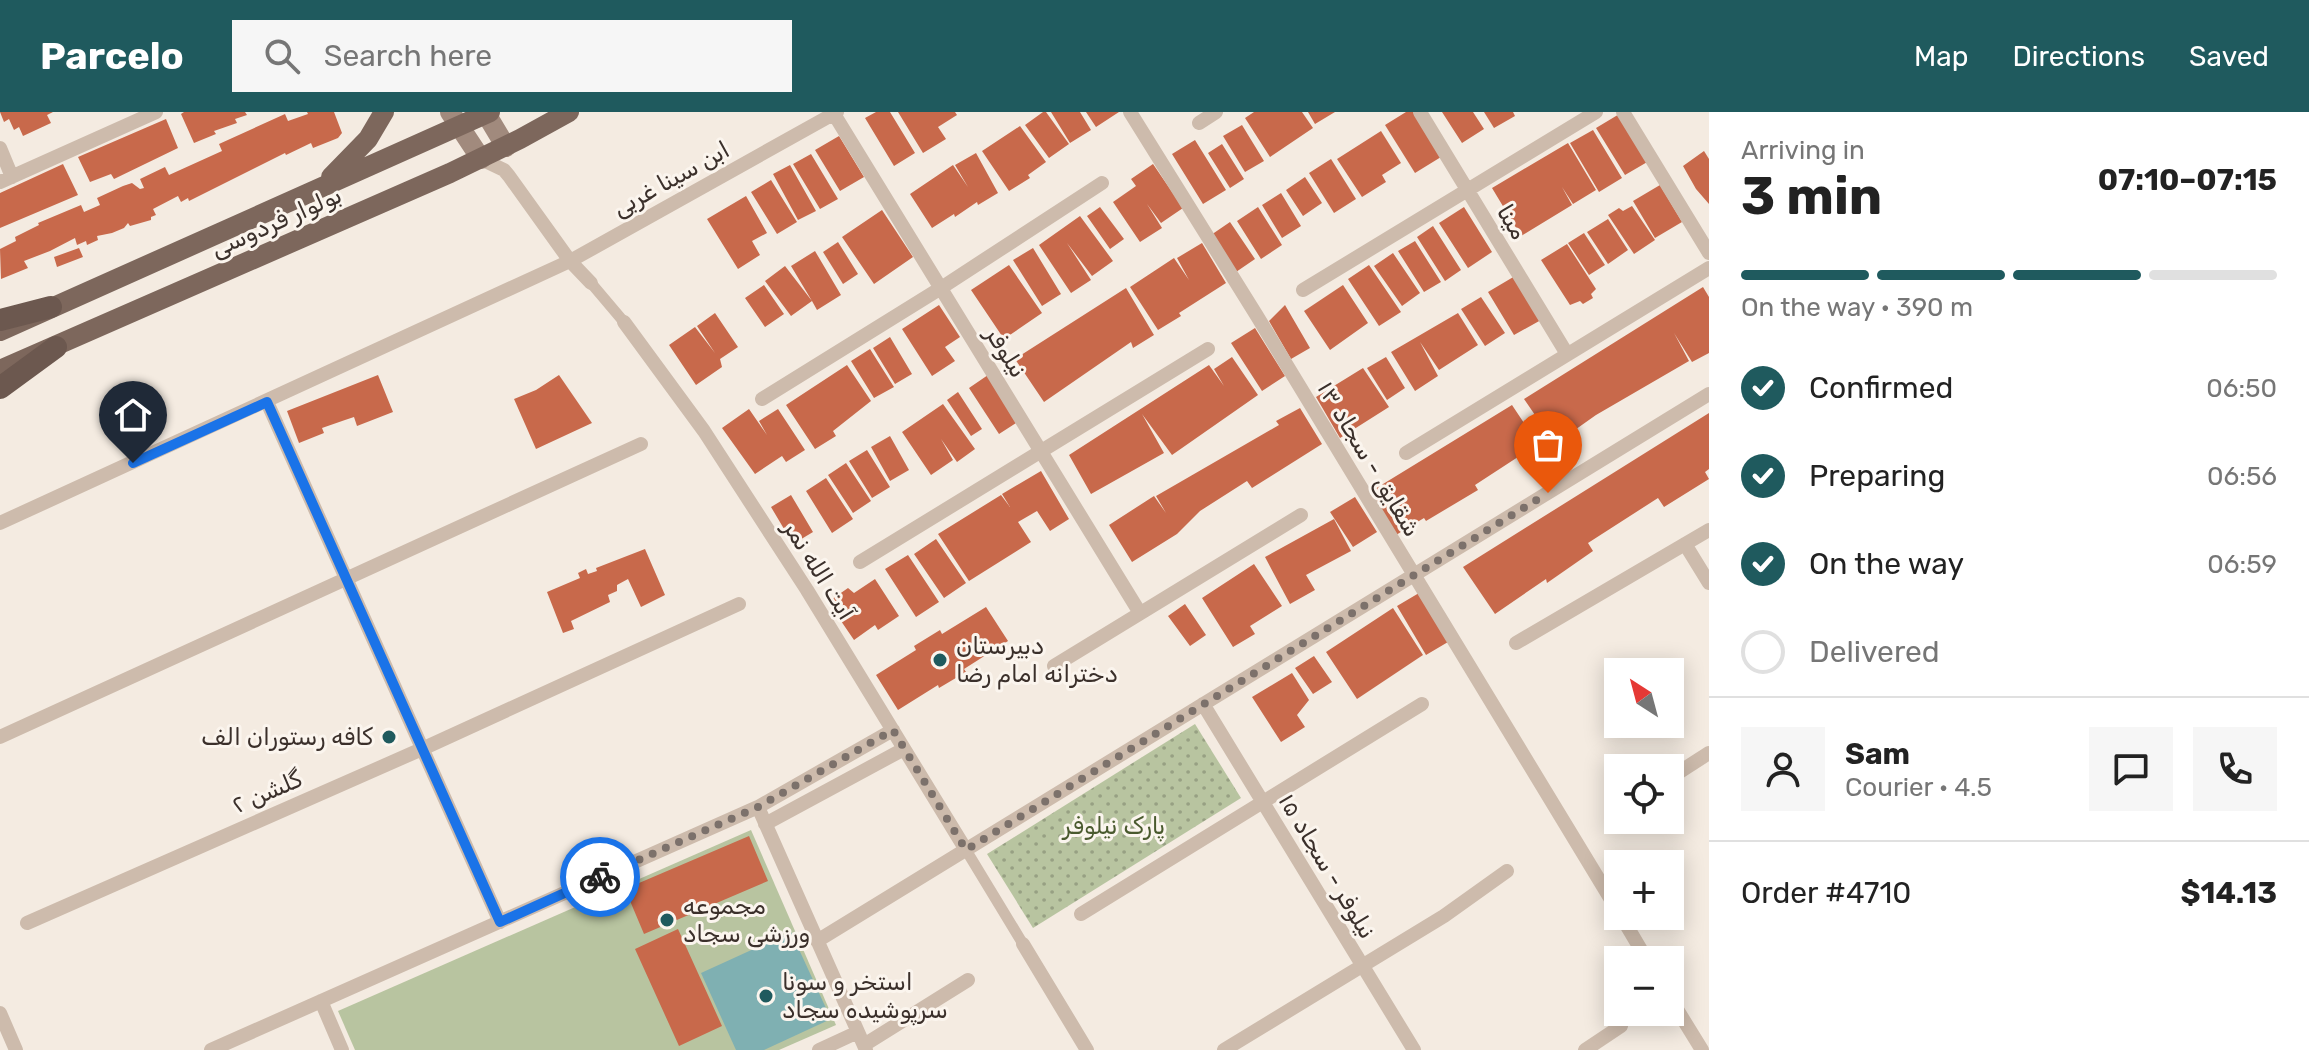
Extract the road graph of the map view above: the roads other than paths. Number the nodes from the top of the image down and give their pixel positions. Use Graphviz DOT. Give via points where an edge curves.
graph roads {
  1 [pos="156,112"];
  2 [pos="384,112"];
  3 [pos="569,112"];
  4 [pos="1130,112"];
  5 [pos="1216,112"];
  6 [pos="1420,112"];
  7 [pos="1596,112"];
  8 [pos="1623,112"];
  9 [pos="487,113"];
  10 [pos="835,113"];
  11 [pos="455,119"];
  12 [pos="1199,123"];
  13 [pos="506,147"];
  14 [pos="0,148"];
  15 [pos="481,159"];
  16 [pos="504,170"];
  17 [pos="6,179"];
  18 [pos="1102,183"];
  19 [pos="324,185"];
  20 [pos="1467,190"];
  21 [pos="1709,253"];
  22 [pos="570,261"];
  23 [pos="1709,268"];
  24 [pos="591,283"];
  25 [pos="941,288"];
  26 [pos="1303,290"];
  27 [pos="51,307"];
  28 [pos="0,320"];
  29 [pos="624,322"];
  30 [pos="0,331"];
  31 [pos="56,347"];
  32 [pos="1208,349"];
  33 [pos="1567,354"];
  34 [pos="0,370"];
  35 [pos="0,388"];
  36 [pos="1709,394"];
  37 [pos="762,399"];
  38 [pos="267,402"];
  39 [pos="641,444"];
  40 [pos="1041,452"];
  41 [pos="1406,453"];
  42 [pos="1301,515"];
  43 [pos="0,523"];
  44 [pos="1709,530"];
  45 [pos="1685,544"];
  46 [pos="860,562"];
  47 [pos="1413,575"];
  48 [pos="346,579"];
  49 [pos="1709,583"];
  50 [pos="739,604"];
  51 [pos="1140,613"];
  52 [pos="1516,643"];
  53 [pos="1054,666"];
  54 [pos="1203,704"];
  55 [pos="1422,704"];
  56 [pos="893,730"];
  57 [pos="0,737"];
  58 [pos="422,749"];
  59 [pos="904,749"];
  60 [pos="1709,753"];
  61 [pos="1684,769"];
  62 [pos="1262,802"];
  63 [pos="758,807"];
  64 [pos="765,824"];
  65 [pos="966,850"];
  66 [pos="1507,871"];
  67 [pos="1604,889"];
  68 [pos="1081,914"];
  69 [pos="500,922"];
  70 [pos="27,923"];
  71 [pos="817,941"];
  72 [pos="1023,944"];
  73 [pos="1362,966"];
  74 [pos="968,980"];
  75 [pos="321,1001"];
  76 [pos="0,1013"];
  77 [pos="1684,1021"];
  78 [pos="1621,1026"];
  79 [pos="862,1043"];
  80 [pos="16,1050"];
  81 [pos="211,1050"];
  82 [pos="342,1050"];
  83 [pos="819,1050"];
  84 [pos="1087,1050"];
  85 [pos="1224,1050"];
  86 [pos="1414,1050"];
  87 [pos="1585,1050"];
  88 [pos="1702,1050"];
  1 -- 17 [label="street"];
  2 -- 19 [label="main road" via="368,139"];
  3 -- 13 [label="main road, بولوار فردوسی"];
  4 -- 47 [label="street, شقایق - سجاد ۱۳"];
  5 -- 12 [label="street"];
  6 -- 20 [label="street, مینا"];
  7 -- 20 [label="street"];
  8 -- 21 [label="street"];
  9 -- 11 [label="main road, بولوار فردوسی"];
  9 -- 13 [label="main road"];
  10 -- 22 [label="street, ابن سینا غربی"];
  10 -- 25 [label="street, نیلوفر"];
  11 -- 15 [label="main road"];
  11 -- 19 [label="main road, بولوار فردوسی"];
  13 -- 15 [label="main road, بولوار فردوسی"];
  13 -- 16 [label="street"];
  14 -- 17 [label="street"];
  15 -- 16 [label="street"];
  15 -- 31 [label="main road, بولوار فردوسی"];
  16 -- 22 [label="street"];
  18 -- 25 [label="street"];
  19 -- 27 [label="main road, بولوار فردوسی"];
  20 -- 26 [label="street"];
  20 -- 33 [label="street, مینا"];
  22 -- 24 [label="street"];
  22 -- 38 [label="street, ابن سینا غربی"];
  23 -- 33 [label="street"];
  24 -- 29 [label="street"];
  25 -- 37 [label="street"];
  25 -- 40 [label="street, نیلوفر"];
  27 -- 28 [label="highway"];
  27 -- 30 [label="main road, بولوار فردوسی"];
  29 -- 56 [label="street, آیت الله نمر" via="704,431"];
  31 -- 34 [label="main road, بولوار فردوسی"];
  31 -- 35 [label="highway"];
  32 -- 40 [label="street"];
  33 -- 41 [label="street"];
  36 -- 47 [label="street"];
  38 -- 43 [label="street, ابن سینا غربی"];
  38 -- 48 [label="street"];
  39 -- 48 [label="street"];
  40 -- 46 [label="street"];
  40 -- 51 [label="street, نیلوفر"];
  42 -- 51 [label="street"];
  44 -- 45 [label="street"];
  45 -- 49 [label="street"];
  45 -- 52 [label="street"];
  47 -- 54 [label="street"];
  47 -- 67 [label="street, شقایق - سجاد ۱۳"];
  48 -- 57 [label="street"];
  48 -- 58 [label="street"];
  50 -- 58 [label="street, گلشن ۲"];
  51 -- 53 [label="street"];
  54 -- 62 [label="street, نیلوفر - سجاد ۱۵"];
  54 -- 65 [label="street"];
  55 -- 62 [label="street"];
  56 -- 59 [label="street, آیت الله نمر"];
  56 -- 63 [label="street"];
  58 -- 69 [label="street"];
  58 -- 70 [label="street, گلشن ۲"];
  59 -- 64 [label="street"];
  59 -- 65 [label="street, آیت الله نمر"];
  60 -- 61 [label="street"];
  62 -- 68 [label="street"];
  62 -- 73 [label="street, نیلوفر - سجاد ۱۵"];
  63 -- 64 [label="street"];
  63 -- 69 [label="street"];
  64 -- 71 [label="street"];
  65 -- 71 [label="street"];
  65 -- 72 [label="street"];
  66 -- 73 [label="street"];
  69 -- 75 [label="street"];
  71 -- 79 [label="street"];
  72 -- 84 [label="street"];
  73 -- 85 [label="street"];
  73 -- 86 [label="street, نیلوفر - سجاد ۱۵"];
  74 -- 79 [label="street"];
  75 -- 81 [label="street"];
  75 -- 82 [label="street"];
  76 -- 80 [label="street"];
  77 -- 88 [label="street"];
  78 -- 87 [label="street"];
  79 -- 83 [label="street"];
}
